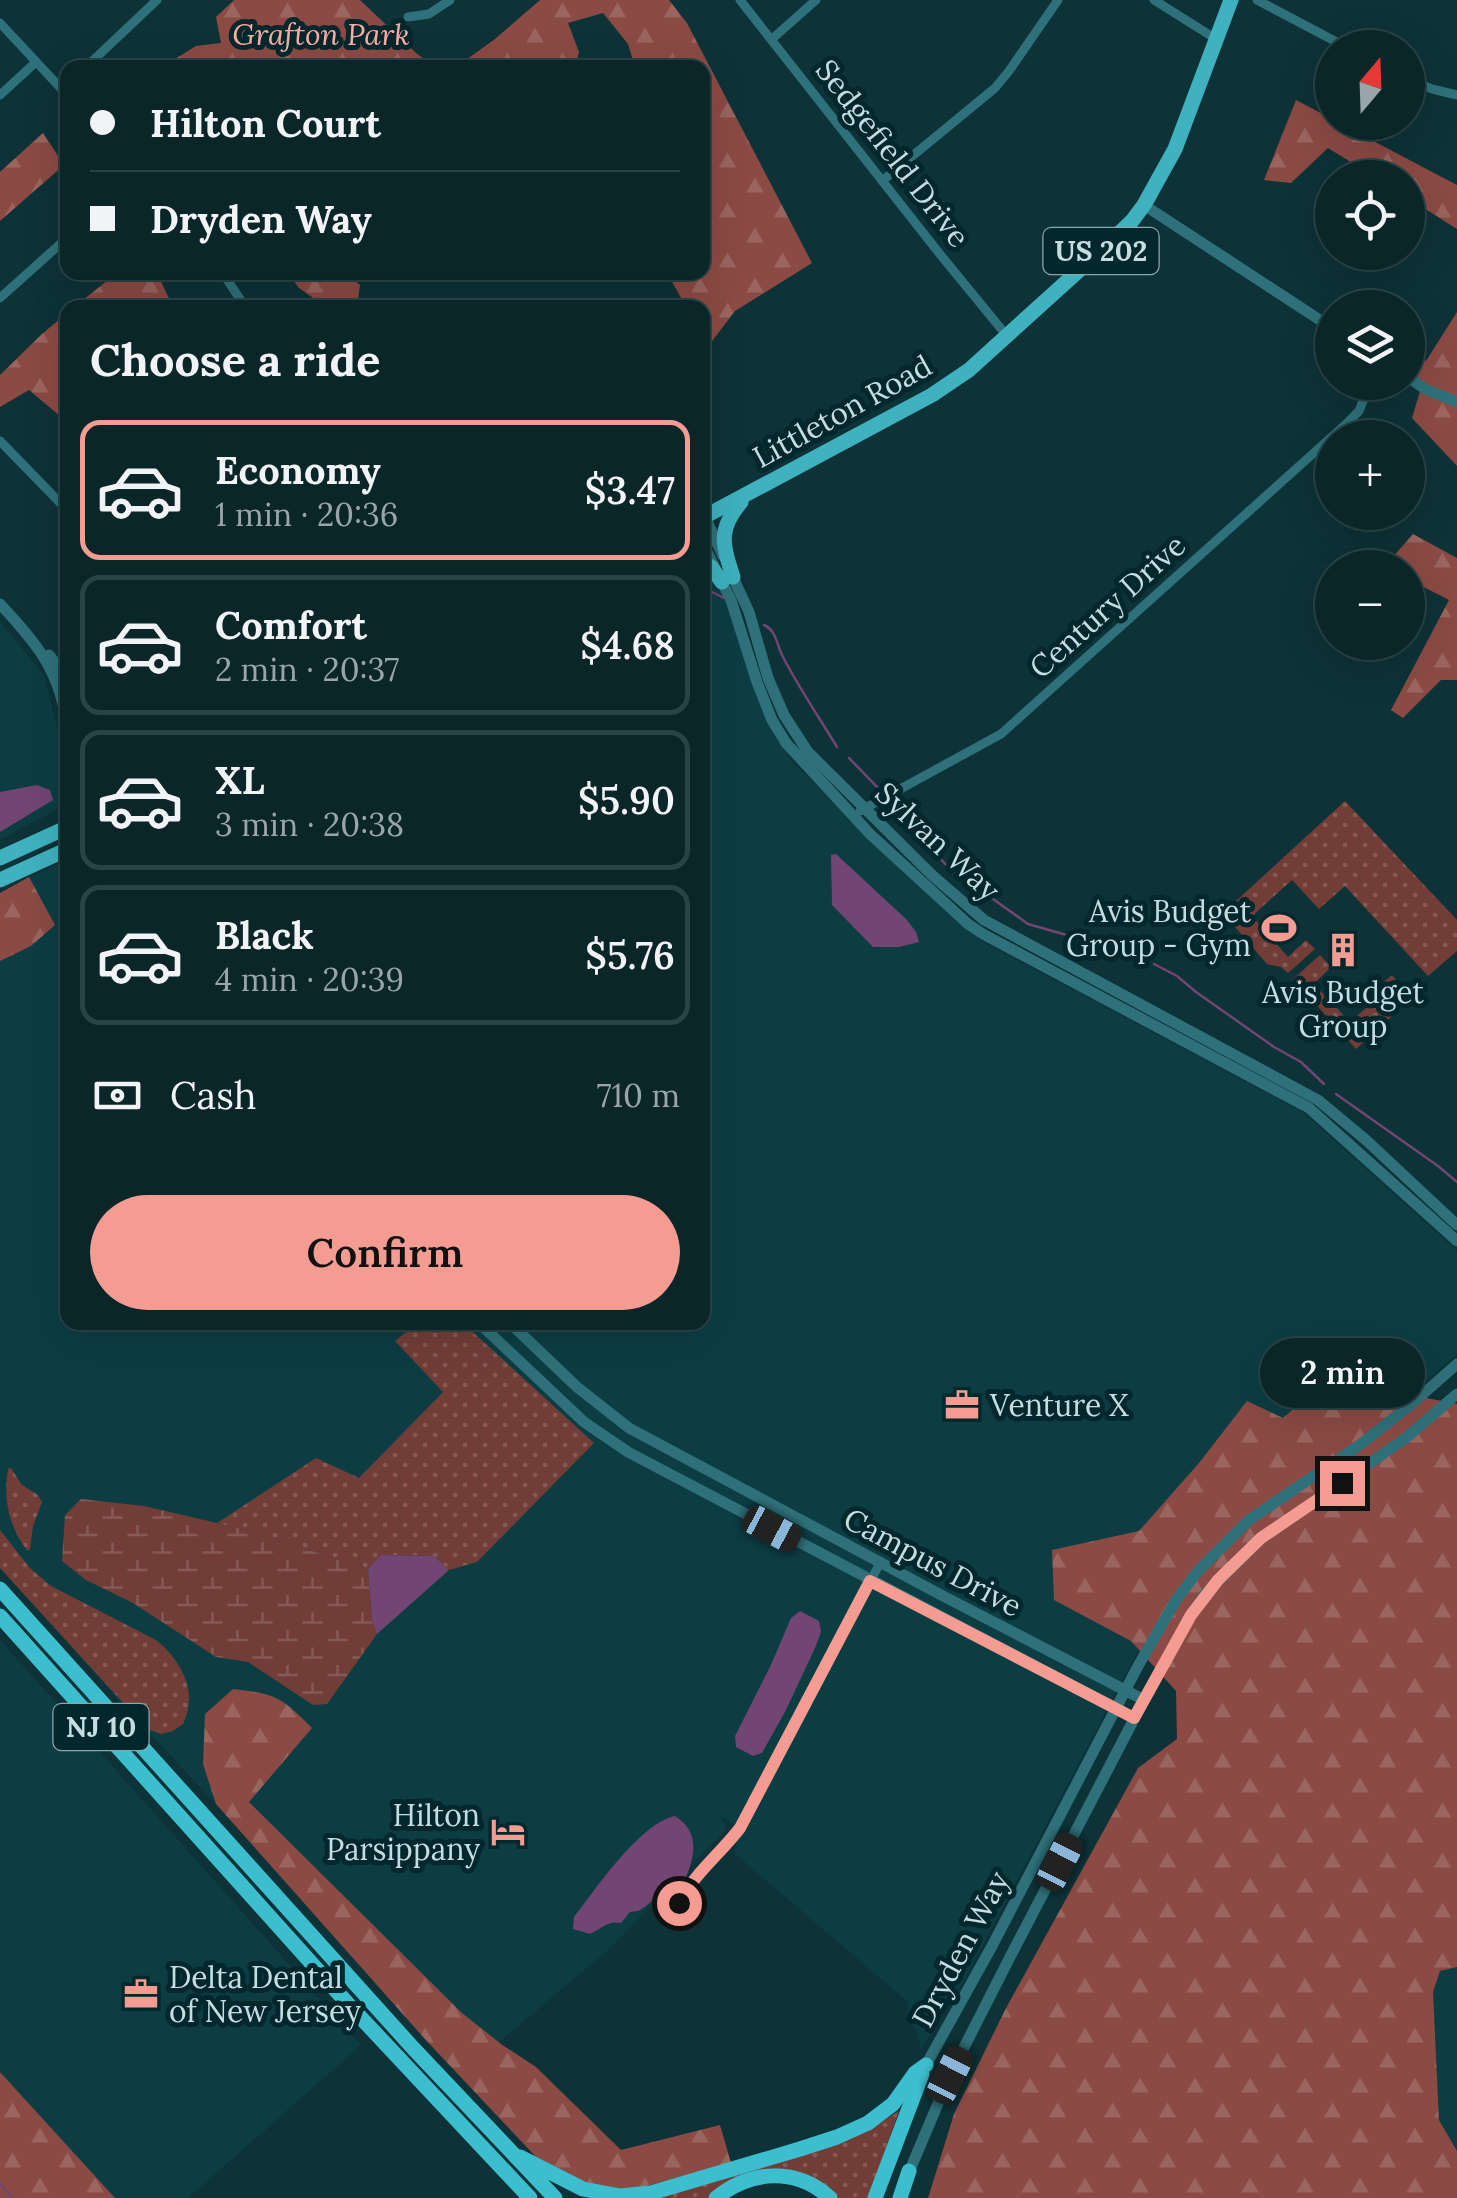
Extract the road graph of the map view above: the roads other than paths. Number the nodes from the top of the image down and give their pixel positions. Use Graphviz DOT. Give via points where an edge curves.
graph roads {
  1 [pos="157,0"];
  2 [pos="450,0"];
  3 [pos="740,0"];
  4 [pos="816,0"];
  5 [pos="1058,0"];
  6 [pos="1154,0"];
  7 [pos="1231,0"];
  8 [pos="1257,0"];
  9 [pos="408,17"];
  10 [pos="0,22"];
  11 [pos="1315,31"];
  12 [pos="772,39"];
  13 [pos="1216,39"];
  14 [pos="93,60"];
  15 [pos="36,62"];
  16 [pos="60,85"];
  17 [pos="1425,86"];
  18 [pos="1457,95"];
  19 [pos="0,96"];
  20 [pos="882,181"];
  21 [pos="1144,204"];
  22 [pos="60,244"];
  23 [pos="0,298"];
  24 [pos="1315,317"];
  25 [pos="1008,336"];
  26 [pos="1425,388"];
  27 [pos="1363,400"];
  28 [pos="1457,402"];
  29 [pos="0,441"];
  30 [pos="747,496"];
  31 [pos="60,503"];
  32 [pos="710,515"];
  33 [pos="710,534"];
  34 [pos="710,554"];
  35 [pos="710,567"];
  36 [pos="728,580"];
  37 [pos="0,604"];
  38 [pos="28,635"];
  39 [pos="60,668"];
  40 [pos="60,692"];
  41 [pos="859,812"];
  42 [pos="60,831"];
  43 [pos="60,854"];
  44 [pos="0,858"];
  45 [pos="0,880"];
  46 [pos="1455,1232"];
  47 [pos="486,1330"];
  48 [pos="517,1330"];
  49 [pos="1457,1364"];
  50 [pos="1457,1394"];
  51 [pos="880,1563"];
  52 [pos="870,1581"];
  53 [pos="0,1589"];
  54 [pos="0,1616"];
  55 [pos="1126,1691"];
  56 [pos="1144,1700"];
  57 [pos="1116,1709"];
  58 [pos="1134,1718"];
  59 [pos="679,1903"];
  60 [pos="926,2065"];
  61 [pos="512,2153"];
  62 [pos="910,2171"];
  63 [pos="530,2198"];
  64 [pos="556,2198"];
  65 [pos="716,2198"];
  66 [pos="830,2198"];
  67 [pos="875,2198"];
  68 [pos="898,2198"];
  1 -- 14 [label="street"];
  2 -- 9 [label="street" via="429,14"];
  3 -- 12 [label="street, Sedgefield Drive"];
  4 -- 12 [label="street"];
  5 -- 20 [label="street" via="995,88"];
  6 -- 13 [label="street"];
  7 -- 13 [label="main road, Littleton Road / US 202"];
  8 -- 11 [label="street"];
  10 -- 15 [label="street"];
  12 -- 20 [label="street, Sedgefield Drive"];
  13 -- 21 [label="main road, Littleton Road / US 202" via="1175,150"];
  15 -- 16 [label="street"];
  15 -- 19 [label="street"];
  17 -- 18 [label="street"];
  20 -- 25 [label="street, Sedgefield Drive"];
  21 -- 24 [label="street"];
  21 -- 25 [label="main road, Littleton Road / US 202"];
  22 -- 23 [label="street"];
  25 -- 30 [label="main road, Littleton Road / US 202" via="915,406"];
  26 -- 28 [label="street"];
  27 -- 41 [label="street, Century Drive" via="1346,424 1012,726"];
  29 -- 31 [label="street"];
  30 -- 32 [label="main road, Littleton Road / US 202"];
  30 -- 36 [label="main road" via="724,530"];
  33 -- 36 [label="street, Sylvan Way"];
  34 -- 36 [label="street, Sylvan Way"];
  35 -- 36 [label="main road"];
  36 -- 41 [label="street, Sylvan Way" via="772,720 798,757"];
  37 -- 38 [label="street"];
  38 -- 39 [label="street"];
  38 -- 40 [label="street"];
  41 -- 46 [label="street, Sylvan Way" via="925,884 983,934 1309,1108"];
  42 -- 44 [label="main road"];
  43 -- 45 [label="main road"];
  47 -- 52 [label="street, Campus Drive" via="608,1439"];
  48 -- 51 [label="street, Campus Drive" via="629,1428"];
  49 -- 55 [label="street, Dryden Way" via="1220,1546 1176,1600"];
  50 -- 56 [label="street, Dryden Way" via="1240,1557 1191,1615"];
  51 -- 52 [label="street"];
  51 -- 55 [label="street, Campus Drive"];
  52 -- 57 [label="street, Campus Drive"];
  52 -- 59 [label="street" via="740,1828"];
  53 -- 61 [label="highway, NJ 10"];
  54 -- 63 [label="highway, NJ 10"];
  55 -- 56 [label="street, Campus Drive"];
  55 -- 57 [label="street, Dryden Way"];
  56 -- 58 [label="street, Dryden Way"];
  57 -- 58 [label="street, Campus Drive"];
  57 -- 60 [label="street, Dryden Way"];
  58 -- 62 [label="street, Dryden Way" via="950,2075"];
  60 -- 61 [label="highway" via="868,2123 651,2193 583,2189"];
  60 -- 67 [label="highway"];
  61 -- 64 [label="highway, NJ 10"];
  62 -- 68 [label="highway"];
  65 -- 66 [label="highway" via="740,2182 771,2175 797,2178"];
}
